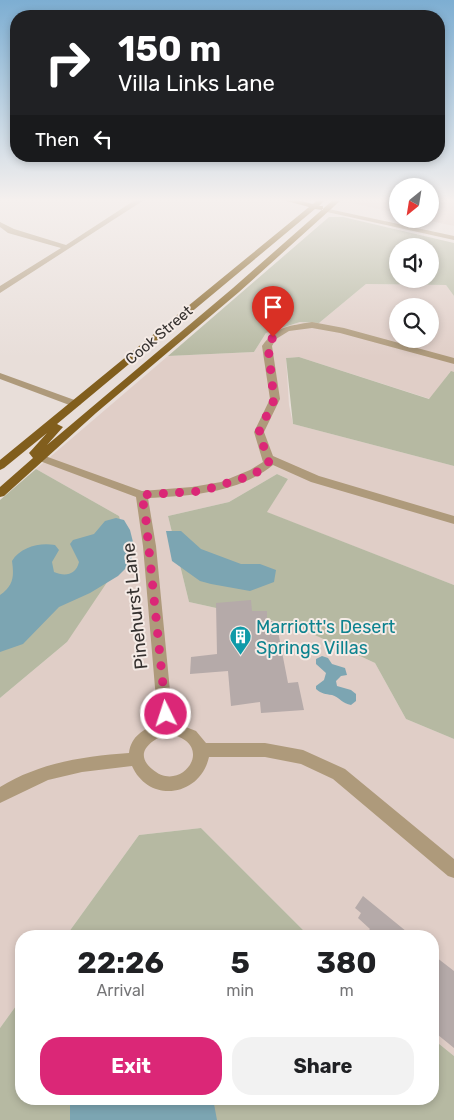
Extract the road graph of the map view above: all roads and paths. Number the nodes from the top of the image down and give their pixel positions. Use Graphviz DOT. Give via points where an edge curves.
graph roads {
  1 [pos="58,252"];
  2 [pos="260,252"];
  3 [pos="278,252"];
  4 [pos="234,274"];
  5 [pos="0,290"];
  6 [pos="185,332"];
  7 [pos="454,361"];
  8 [pos="0,376"];
  9 [pos="76,404"];
  10 [pos="41,458"];
  11 [pos="268,458"];
  12 [pos="0,466"];
  13 [pos="0,493"];
  14 [pos="141,495"];
  15 [pos="454,520"];
  16 [pos="166,727"];
  17 [pos="201,750"];
  18 [pos="136,759"];
  19 [pos="0,796"];
  20 [pos="454,870"];
  1 -- 5 [label="street"];
  2 -- 4 [label="main road, Cook Street"];
  3 -- 6 [label="main road, Cook Street"];
  4 -- 6 [label="main road" via="235,283"];
  4 -- 9 [label="main road, Cook Street"];
  6 -- 10 [label="main road, Cook Street" via="92,410"];
  7 -- 11 [label="street" via="341,330 312,325 286,329 273,337 268,346 274,400 259,432"];
  8 -- 9 [label="street"];
  9 -- 10 [label="main road" via="34,454"];
  9 -- 12 [label="main road, Cook Street"];
  10 -- 13 [label="main road, Cook Street"];
  10 -- 14 [label="street"];
  11 -- 14 [label="street" via="269,463 253,475 202,491"];
  11 -- 15 [label="street" via="315,479"];
  14 -- 16 [label="street, Pinehurst Lane" via="166,702"];
  16 -- 17 [label="street" via="176,727 193,735"];
  16 -- 18 [label="street" via="156,729 141,741"];
  17 -- 18 [label="street" via="197,768 191,775 172,784 152,781 139,768"];
  17 -- 20 [label="street" via="265,750 303,756 338,774"];
  18 -- 19 [label="street" via="61,768 44,773"];
}
